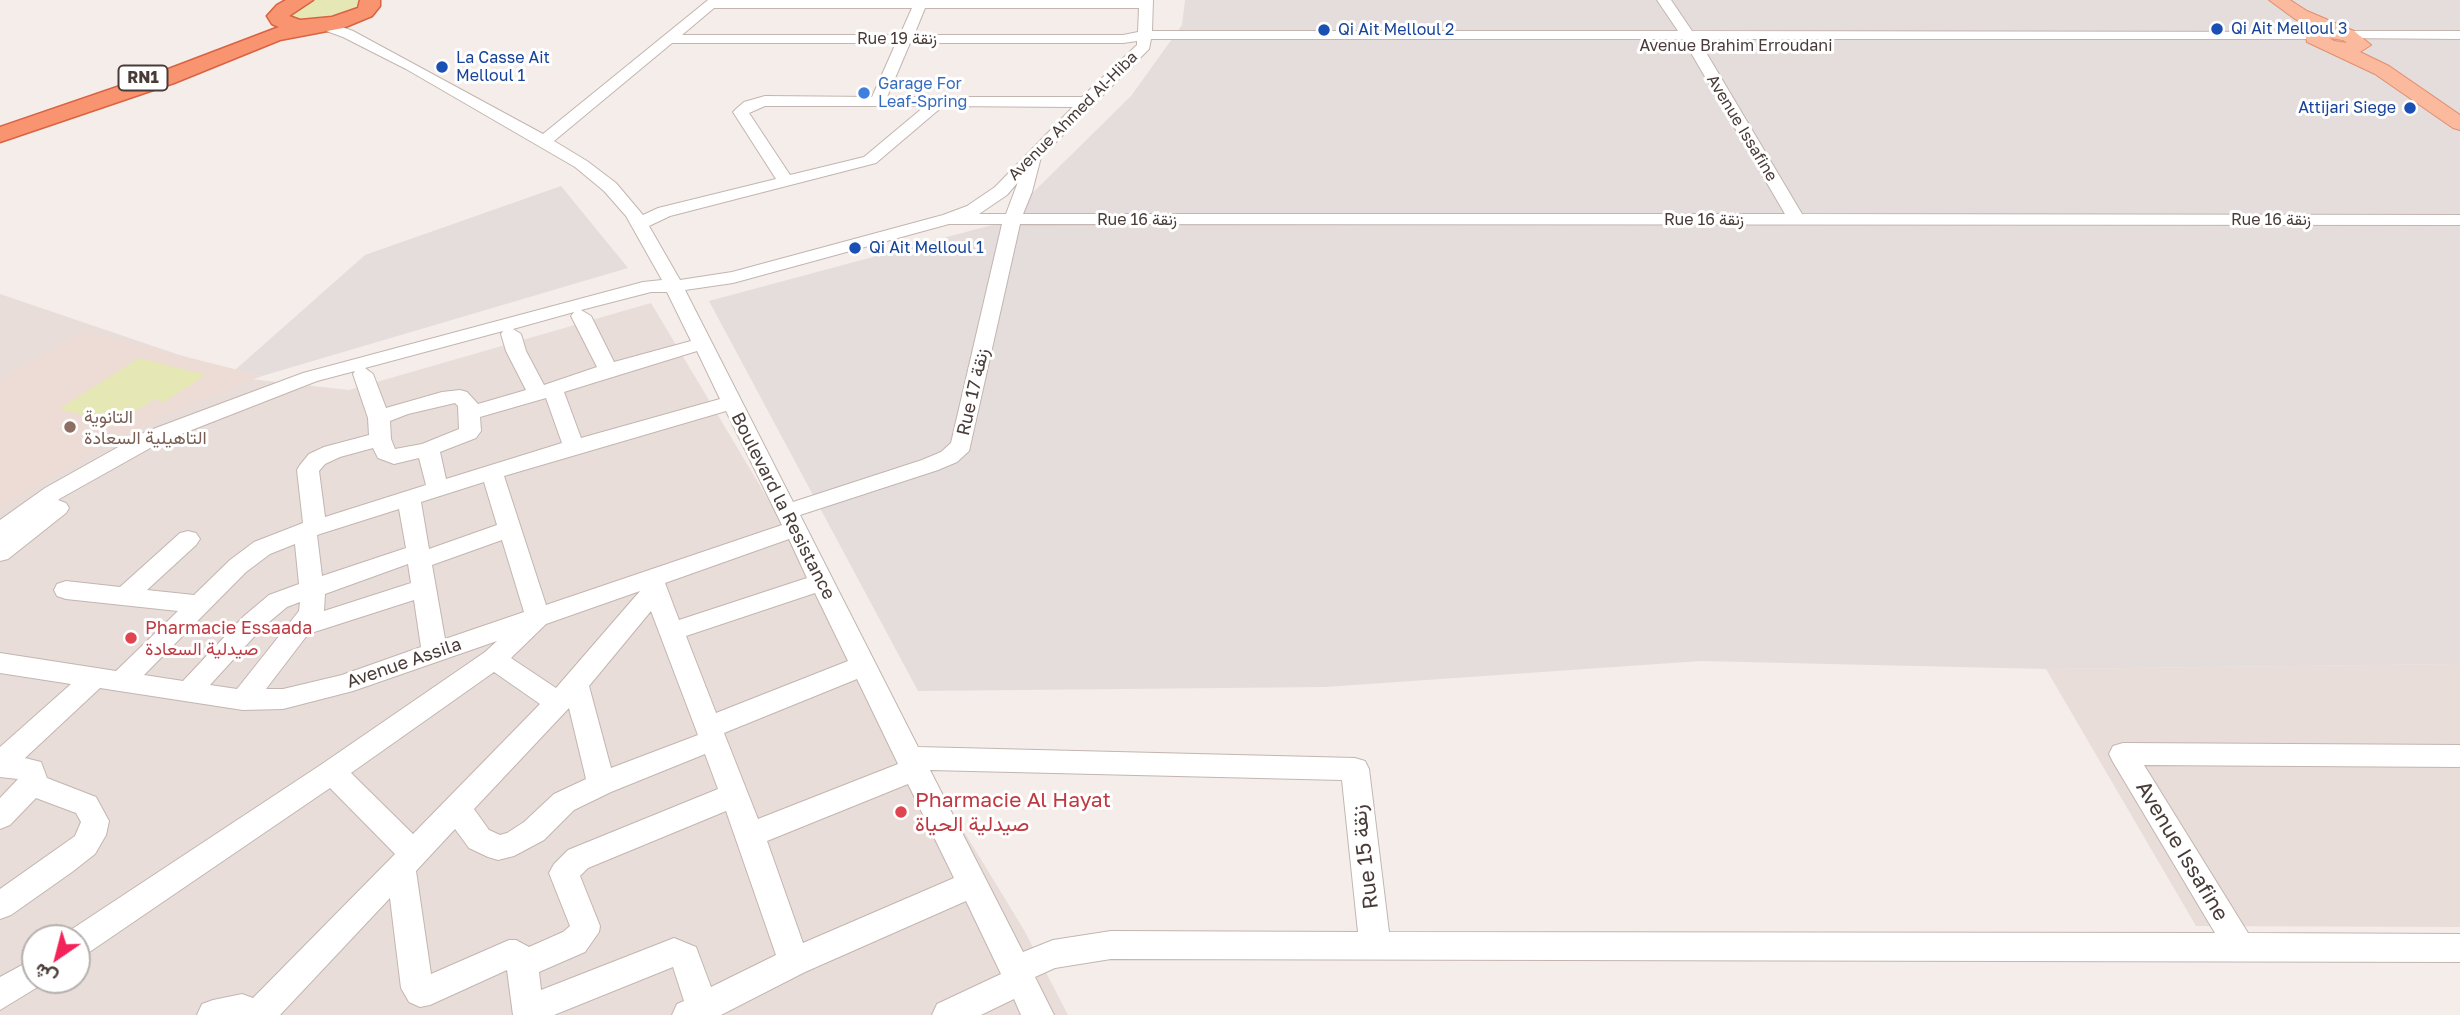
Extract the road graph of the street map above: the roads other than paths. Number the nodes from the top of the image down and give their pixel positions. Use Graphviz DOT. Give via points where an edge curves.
graph roads {
  1 [pos="1664,0"];
  2 [pos="2278,0"];
  3 [pos="713,2"];
  4 [pos="922,2"];
  5 [pos="1146,2"];
  6 [pos="286,6"];
  7 [pos="372,12"];
  8 [pos="2301,15"];
  9 [pos="320,26"];
  10 [pos="2037,35"];
  11 [pos="2460,35"];
  12 [pos="670,39"];
  13 [pos="905,39"];
  14 [pos="1145,40"];
  15 [pos="1934,40"];
  16 [pos="2338,40"];
  17 [pos="1691,41"];
  18 [pos="2049,46"];
  19 [pos="2460,46"];
  20 [pos="435,79"];
  21 [pos="878,101"];
  22 [pos="939,102"];
  23 [pos="1088,102"];
  24 [pos="2460,124"];
  25 [pos="0,126"];
  26 [pos="0,135"];
  27 [pos="544,141"];
  28 [pos="1033,156"];
  29 [pos="785,180"];
  30 [pos="1002,191"];
  31 [pos="1009,215"];
  32 [pos="636,219"];
  33 [pos="949,219"];
  34 [pos="1797,220"];
  35 [pos="2460,220"];
  36 [pos="674,286"];
  37 [pos="581,316"];
  38 [pos="511,334"];
  39 [pos="701,345"];
  40 [pos="608,370"];
  41 [pos="363,374"];
  42 [pos="547,391"];
  43 [pos="731,403"];
  44 [pos="469,413"];
  45 [pos="379,428"];
  46 [pos="574,447"];
  47 [pos="428,449"];
  48 [pos="492,474"];
  49 [pos="438,490"];
  50 [pos="409,498"];
  51 [pos="790,520"];
  52 [pos="509,529"];
  53 [pos="310,530"];
  54 [pos="6,538"];
  55 [pos="188,539"];
  56 [pos="419,556"];
  57 [pos="821,582"];
  58 [pos="653,585"];
  59 [pos="312,587"];
  60 [pos="424,588"];
  61 [pos="66,590"];
  62 [pos="126,595"];
  63 [pos="200,604"];
  64 [pos="538,617"];
  65 [pos="302,627"];
  66 [pos="671,632"];
  67 [pos="435,653"];
  68 [pos="494,660"];
  69 [pos="0,663"];
  70 [pos="863,666"];
  71 [pos="95,677"];
  72 [pos="122,681"];
  73 [pos="189,691"];
  74 [pos="567,693"];
  75 [pos="243,700"];
  76 [pos="710,734"];
  77 [pos="2460,756"];
  78 [pos="912,764"];
  79 [pos="0,765"];
  80 [pos="332,772"];
  81 [pos="31,784"];
  82 [pos="601,784"];
  83 [pos="734,795"];
  84 [pos="458,810"];
  85 [pos="0,817"];
  86 [pos="750,835"];
  87 [pos="407,861"];
  88 [pos="973,884"];
  89 [pos="0,906"];
  90 [pos="91,934"];
  91 [pos="1375,945"];
  92 [pos="2240,948"];
  93 [pos="2460,948"];
  94 [pos="794,962"];
  95 [pos="522,964"];
  96 [pos="1018,975"];
  97 [pos="21,981"];
  98 [pos="0,995"];
  99 [pos="695,1011"];
  100 [pos="529,1013"];
  101 [pos="213,1015"];
  102 [pos="258,1015"];
  103 [pos="948,1015"];
  104 [pos="1038,1015"];
  1 -- 17 [label="street, Avenue Issafine"];
  2 -- 8 [label="main road"];
  3 -- 4 [label="street"];
  3 -- 12 [label="street"];
  4 -- 5 [label="street"];
  4 -- 13 [label="street"];
  5 -- 14 [label="street, Avenue Ahmed Al-Hiba"];
  6 -- 9 [label="highway, RN1" via="281,22"];
  6 -- 25 [label="highway, RN1" via="261,31 199,58"];
  7 -- 9 [label="highway, RN1"];
  7 -- 20 [label="street, Boulevard la Resistance"];
  8 -- 16 [label="main road"];
  8 -- 16 [label="main road"];
  9 -- 20 [label="street, Boulevard la Resistance" via="348,34"];
  9 -- 26 [label="highway, RN1" via="274,35"];
  10 -- 15 [label="street, Avenue Brahim Erroudani"];
  10 -- 16 [label="street, Avenue Brahim Erroudani"];
  10 -- 18 [label="street"];
  11 -- 16 [label="street, Avenue Brahim Erroudani"];
  12 -- 13 [label="street, Rue 19 زنقة"];
  12 -- 27 [label="street"];
  13 -- 14 [label="street, Rue 19 زنقة"];
  13 -- 21 [label="street"];
  14 -- 17 [label="street, Avenue Brahim Erroudani"];
  14 -- 23 [label="street, Avenue Ahmed Al-Hiba"];
  15 -- 17 [label="street, Avenue Brahim Erroudani"];
  15 -- 18 [label="street, Avenue Brahim Erroudani"];
  16 -- 18 [label="street, Avenue Brahim Erroudani"];
  16 -- 19 [label="street, Avenue Brahim Erroudani"];
  16 -- 24 [label="main road"];
  17 -- 34 [label="street, Avenue Issafine"];
  20 -- 27 [label="street, Boulevard la Resistance"];
  21 -- 22 [label="street"];
  21 -- 29 [label="street" via="749,104 741,112"];
  22 -- 23 [label="street"];
  22 -- 29 [label="street" via="870,160"];
  23 -- 28 [label="street, Avenue Ahmed Al-Hiba"];
  27 -- 32 [label="street, Boulevard la Resistance" via="610,187"];
  28 -- 30 [label="street, Avenue Ahmed Al-Hiba"];
  28 -- 31 [label="street" via="1024,192"];
  29 -- 32 [label="street"];
  30 -- 31 [label="street, Avenue Ahmed Al-Hiba"];
  30 -- 33 [label="street, Avenue Ahmed Al-Hiba"];
  31 -- 33 [label="street, Rue 16 زنقة"];
  31 -- 34 [label="street, Rue 16 زنقة"];
  31 -- 51 [label="street, Rue 17 زنقة" via="961,446 949,457"];
  32 -- 36 [label="street, Boulevard la Resistance"];
  33 -- 36 [label="street, Avenue Ahmed Al-Hiba" via="733,278"];
  34 -- 35 [label="street, Rue 16 زنقة"];
  36 -- 37 [label="street"];
  36 -- 39 [label="street, Boulevard la Resistance"];
  36 -- 54 [label="street" via="650,286 254,396 153,437 53,493"];
  37 -- 38 [label="street"];
  37 -- 40 [label="street"];
  38 -- 41 [label="street"];
  38 -- 42 [label="street" via="526,371"];
  39 -- 40 [label="street"];
  39 -- 43 [label="street, Boulevard la Resistance"];
  40 -- 42 [label="street"];
  41 -- 45 [label="street"];
  41 -- 54 [label="street" via="271,404 160,450"];
  42 -- 44 [label="street"];
  42 -- 46 [label="street"];
  43 -- 46 [label="street"];
  43 -- 51 [label="street, Boulevard la Resistance"];
  44 -- 45 [label="street" via="465,399 456,396 401,409"];
  44 -- 47 [label="street" via="468,433"];
  45 -- 47 [label="street" via="386,453 394,457"];
  45 -- 53 [label="street" via="307,470"];
  46 -- 48 [label="street"];
  47 -- 49 [label="street"];
  48 -- 49 [label="street"];
  48 -- 52 [label="street"];
  49 -- 50 [label="street"];
  50 -- 53 [label="street"];
  50 -- 56 [label="street"];
  51 -- 57 [label="street, Boulevard la Resistance"];
  51 -- 58 [label="street, Avenue Assila"];
  52 -- 56 [label="street"];
  52 -- 64 [label="street"];
  53 -- 59 [label="street"];
  53 -- 63 [label="street" via="248,557"];
  55 -- 62 [label="street"];
  56 -- 59 [label="street"];
  56 -- 60 [label="street"];
  57 -- 66 [label="street"];
  57 -- 70 [label="street, Boulevard la Resistance"];
  58 -- 64 [label="street, Avenue Assila"];
  58 -- 66 [label="street"];
  58 -- 74 [label="street"];
  59 -- 65 [label="street" via="311,613"];
  59 -- 73 [label="street" via="266,610"];
  60 -- 65 [label="street"];
  60 -- 67 [label="street"];
  61 -- 62 [label="street"];
  62 -- 63 [label="street"];
  63 -- 72 [label="street"];
  64 -- 67 [label="street, Avenue Assila"];
  64 -- 68 [label="street"];
  65 -- 75 [label="street"];
  66 -- 76 [label="street"];
  67 -- 75 [label="street, Avenue Assila" via="306,695"];
  68 -- 74 [label="street"];
  68 -- 80 [label="street"];
  69 -- 71 [label="street, Avenue Assila"];
  70 -- 76 [label="street"];
  70 -- 78 [label="street, Boulevard la Resistance"];
  71 -- 72 [label="street, Avenue Assila"];
  71 -- 79 [label="street"];
  72 -- 73 [label="street, Avenue Assila"];
  73 -- 75 [label="street, Avenue Assila"];
  74 -- 82 [label="street"];
  74 -- 84 [label="street"];
  76 -- 82 [label="street"];
  76 -- 83 [label="street"];
  77 -- 92 [label="street, Avenue Issafine" via="2123,754"];
  78 -- 86 [label="street"];
  78 -- 88 [label="street, Boulevard la Resistance"];
  78 -- 91 [label="street, Rue 15 زنقة" via="1355,769"];
  79 -- 81 [label="street" via="31,770"];
  80 -- 87 [label="street"];
  80 -- 90 [label="street"];
  81 -- 85 [label="street"];
  81 -- 89 [label="street" via="86,804 95,821 92,835 62,863"];
  82 -- 84 [label="street" via="564,802 514,845 498,848 480,839"];
  83 -- 86 [label="street"];
  83 -- 95 [label="street" via="578,859 565,873 584,932 573,943"];
  84 -- 87 [label="street"];
  86 -- 94 [label="street"];
  87 -- 95 [label="street" via="420,992 509,954 519,956"];
  87 -- 102 [label="street"];
  88 -- 94 [label="street"];
  88 -- 96 [label="street, Boulevard la Resistance"];
  91 -- 92 [label="street"];
  91 -- 96 [label="street" via="1111,945 1062,952"];
  92 -- 93 [label="street"];
  94 -- 99 [label="street"];
  95 -- 100 [label="street"];
  96 -- 103 [label="street"];
  96 -- 104 [label="street, Boulevard la Resistance"];
  97 -- 98 [label="street"];
  99 -- 100 [label="street" via="685,957 674,952"];
  101 -- 102 [label="street" via="242,1009"];
}
